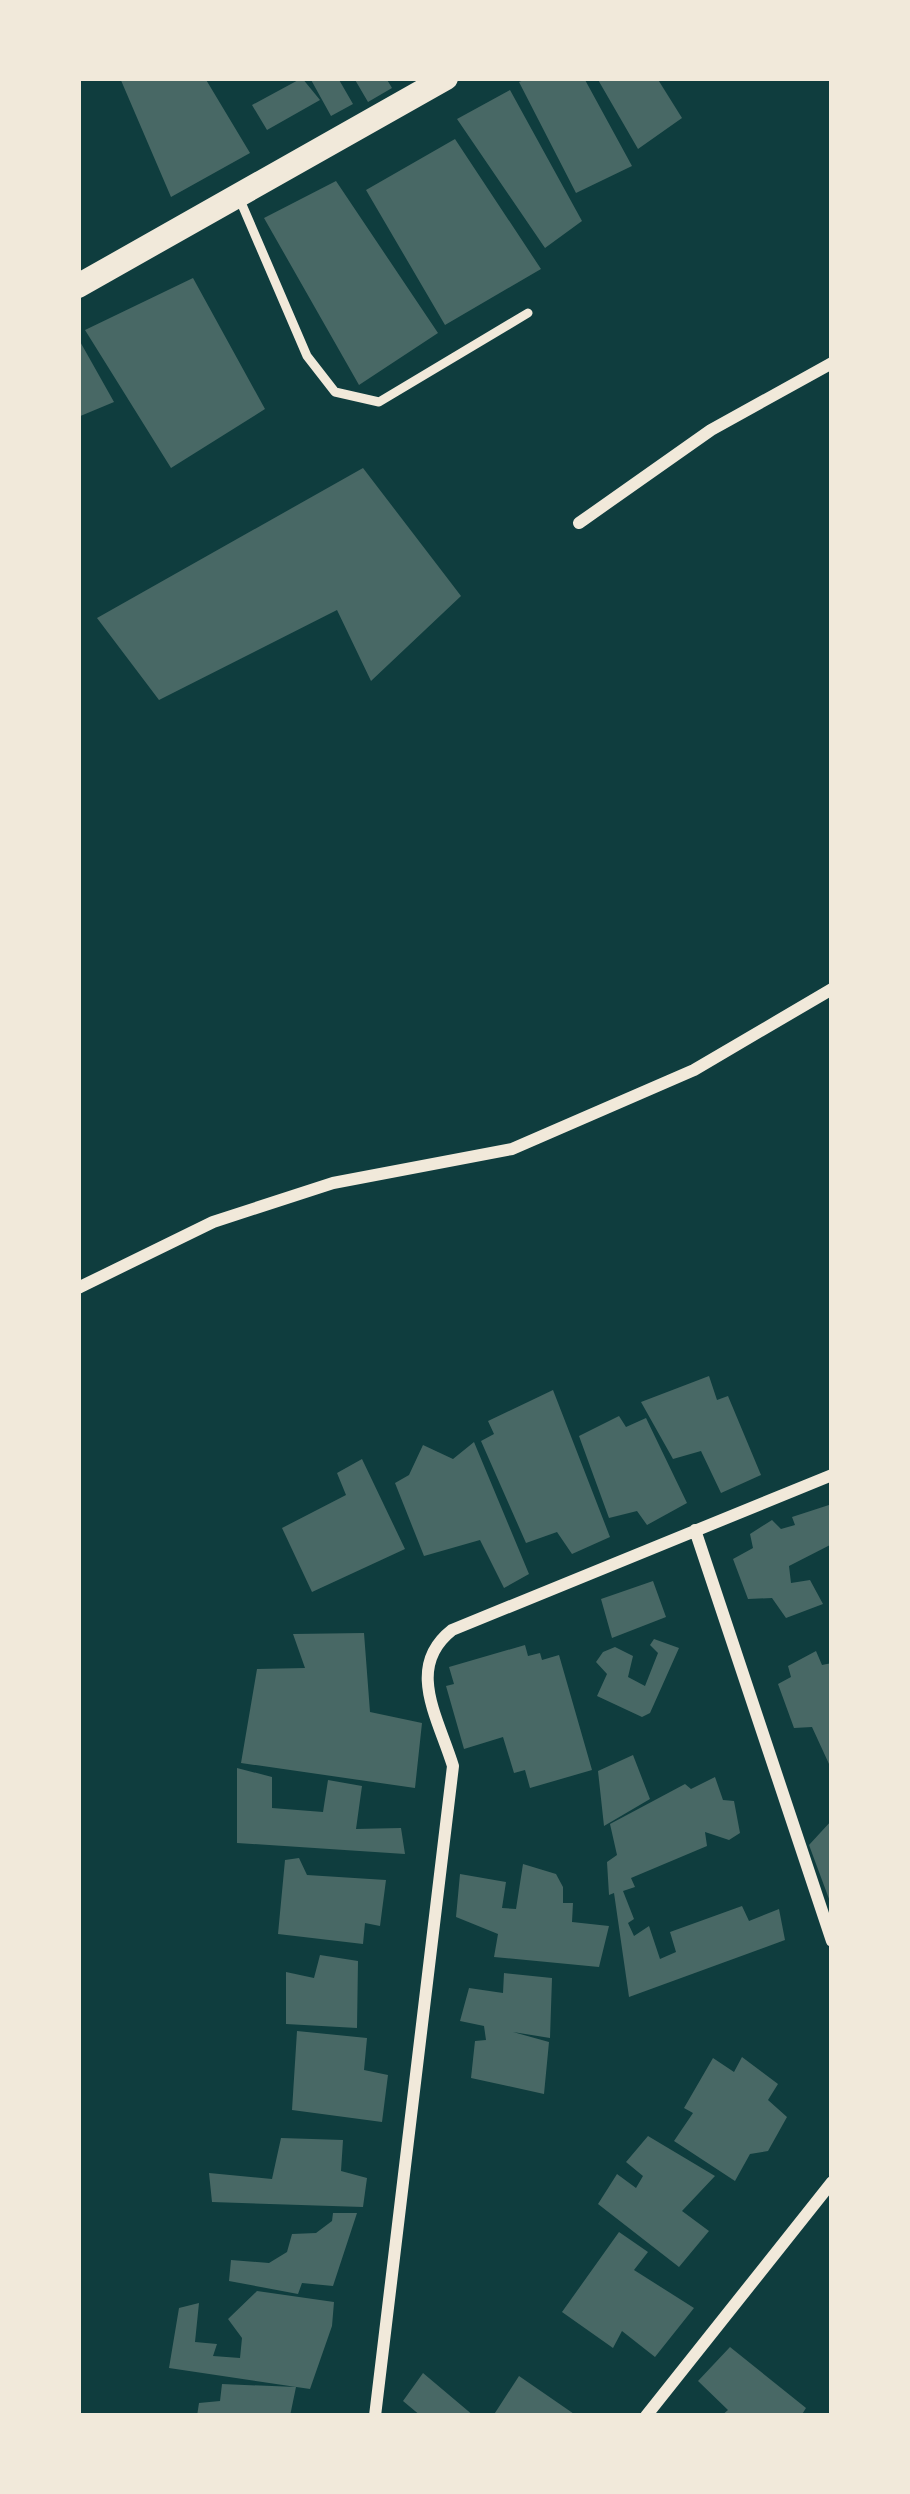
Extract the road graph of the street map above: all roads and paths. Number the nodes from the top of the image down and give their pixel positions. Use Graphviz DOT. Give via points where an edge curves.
graph roads {
  1 [pos="446,78"];
  2 [pos="238,195"];
  3 [pos="80,279"];
  4 [pos="528,313"];
  5 [pos="832,363"];
  6 [pos="579,523"];
  7 [pos="832,989"];
  8 [pos="78,1288"];
  9 [pos="832,1475"];
  10 [pos="695,1530"];
  11 [pos="832,1941"];
  12 [pos="832,2182"];
  13 [pos="375,2416"];
  14 [pos="646,2416"];
  1 -- 2 [label="main road"];
  2 -- 3 [label="main road"];
  2 -- 4 [label="lane" via="307,356 335,392 379,402"];
  5 -- 6 [label="street" via="710,430"];
  7 -- 8 [label="street" via="694,1070 512,1149 313,1189 213,1222"];
  9 -- 10 [label="street"];
  10 -- 11 [label="street"];
  10 -- 13 [label="street" via="452,1630 433,1645 423,1675 453,1766"];
  12 -- 14 [label="street"];
}
